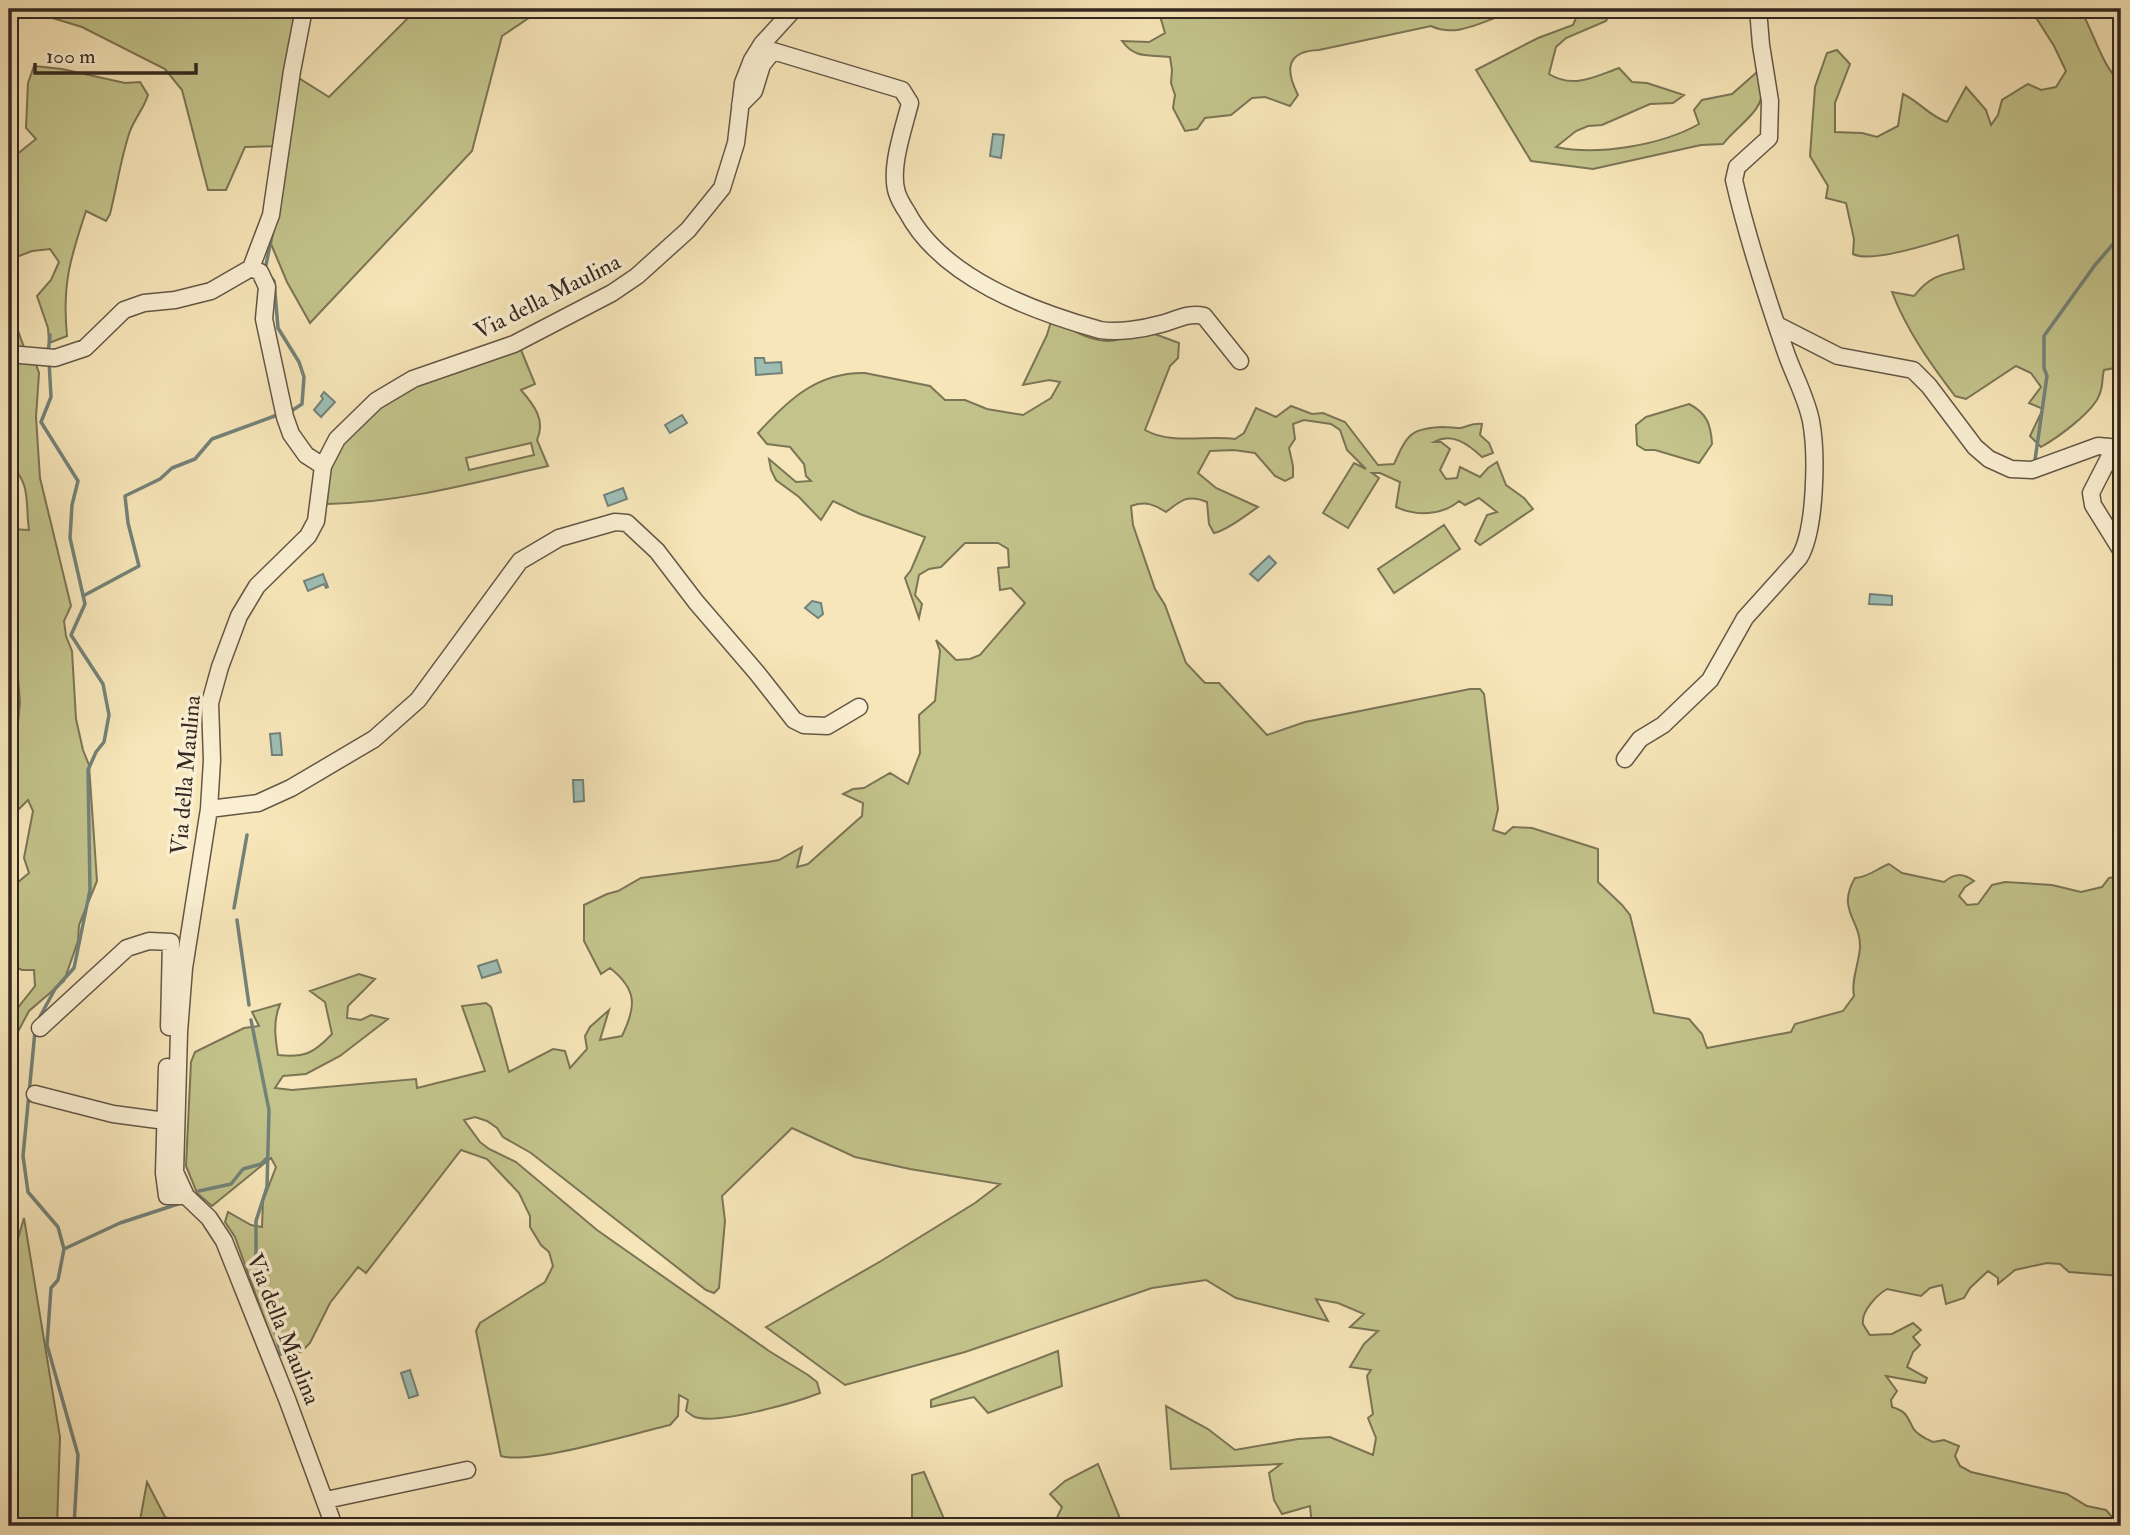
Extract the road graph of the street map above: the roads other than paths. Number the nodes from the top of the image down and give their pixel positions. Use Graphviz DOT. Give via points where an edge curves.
graph roads {
  1 [pos="304,9"];
  2 [pos="794,9"];
  3 [pos="1758,9"];
  4 [pos="740,105"];
  5 [pos="251,268"];
  6 [pos="1777,325"];
  7 [pos="9,354"];
  8 [pos="1240,361"];
  9 [pos="323,466"];
  10 [pos="2121,551"];
  11 [pos="859,707"];
  12 [pos="1625,759"];
  13 [pos="209,809"];
  14 [pos="40,1028"];
  15 [pos="35,1094"];
  16 [pos="170,1122"];
  17 [pos="467,1470"];
  18 [pos="326,1500"];
  19 [pos="334,1526"];
  1 -- 5 [label="street" via="271,215"];
  2 -- 4 [label="street, Via della Maulina" via="752,60"];
  3 -- 6 [label="street" via="1770,101 1769,138 1737,167 1734,180"];
  4 -- 8 [label="street" via="754,91 762,65 773,51 902,90 910,103 898,152 897,193 913,225 956,266 1007,298 1100,330 1157,326 1191,314 1205,316"];
  4 -- 9 [label="street, Via della Maulina" via="736,143 723,188 667,251 612,293 513,344 413,379 376,401 337,439"];
  5 -- 7 [label="street" via="211,291 124,310 85,348 55,358"];
  5 -- 9 [label="street" via="260,272 267,286 264,319 291,434 306,455"];
  6 -- 10 [label="street" via="1838,356 1913,370 1975,447 2011,470 2032,470 2098,446 2110,447 2111,454 2091,494"];
  6 -- 12 [label="street" via="1811,421 1814,470 1806,547 1745,618 1710,680 1663,725 1640,739"];
  9 -- 13 [label="street, Via della Maulina" via="312,529 257,586 239,615 220,667 210,703"];
  11 -- 13 [label="street" via="827,726 793,720 657,551 628,523 615,522 559,538 520,561 418,700 374,739 258,803"];
  13 -- 16 [label="street, Via della Maulina" via="184,968"];
  14 -- 16 [label="street" via="127,948 149,941 171,942"];
  15 -- 16 [label="street" via="113,1114"];
  16 -- 18 [label="street, Via della Maulina" via="174,1172 186,1196 225,1241"];
  17 -- 18 [label="street"];
  18 -- 19 [label="street, Via della Maulina"];
}
